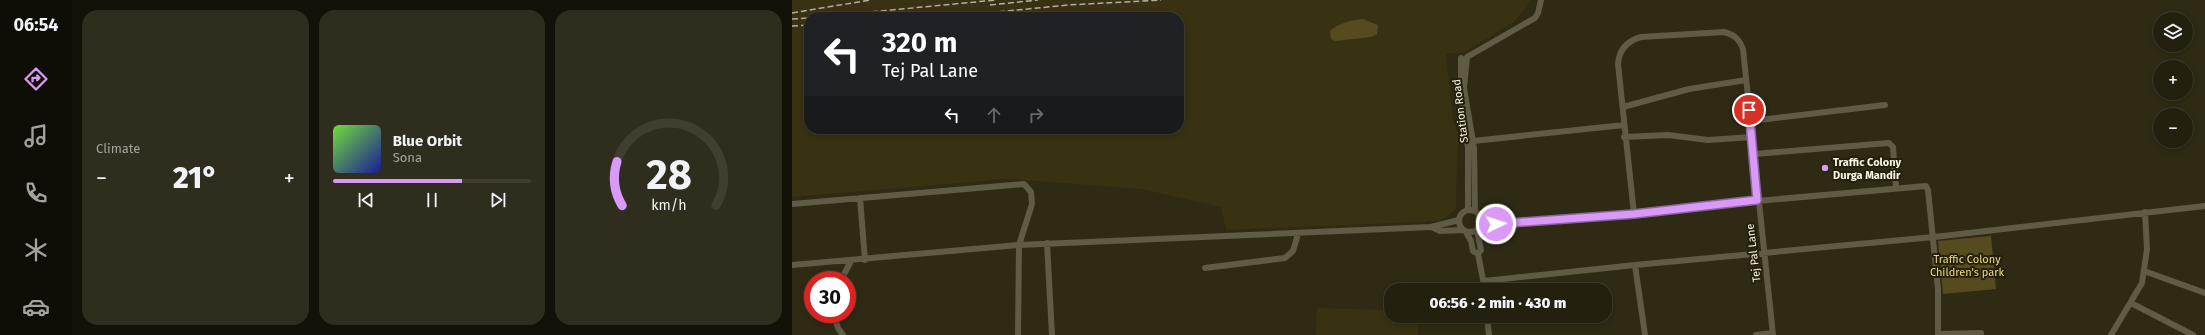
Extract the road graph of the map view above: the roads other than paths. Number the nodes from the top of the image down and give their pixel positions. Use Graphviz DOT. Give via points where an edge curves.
graph roads {
  1 [pos="1541,0"];
  2 [pos="1464,58"];
  3 [pos="1746,80"];
  4 [pos="1885,105"];
  5 [pos="1623,107"];
  6 [pos="1750,121"];
  7 [pos="1624,125"];
  8 [pos="1624,137"];
  9 [pos="1752,137"];
  10 [pos="1473,141"];
  11 [pos="1754,154"];
  12 [pos="1896,188"];
  13 [pos="860,198"];
  14 [pos="1757,200"];
  15 [pos="792,204"];
  16 [pos="2205,206"];
  17 [pos="1468,210"];
  18 [pos="1475,211"];
  19 [pos="2145,212"];
  20 [pos="1634,214"];
  21 [pos="1459,220"];
  22 [pos="1431,227"];
  23 [pos="1479,228"];
  24 [pos="1465,231"];
  25 [pos="1298,234"];
  26 [pos="1934,237"];
  27 [pos="1047,243"];
  28 [pos="1019,245"];
  29 [pos="1763,252"];
  30 [pos="1478,254"];
  31 [pos="865,260"];
  32 [pos="851,261"];
  33 [pos="1635,264"];
  34 [pos="792,265"];
  35 [pos="1204,268"];
  36 [pos="846,271"];
  37 [pos="2144,271"];
  38 [pos="1484,281"];
  39 [pos="2205,293"];
  40 [pos="2131,303"];
  41 [pos="836,323"];
  42 [pos="1488,323"];
  43 [pos="1982,333"];
  44 [pos="1772,334"];
  45 [pos="843,335"];
  46 [pos="1018,335"];
  47 [pos="1052,335"];
  48 [pos="1489,335"];
  49 [pos="1645,335"];
  50 [pos="1756,335"];
  51 [pos="1938,335"];
  52 [pos="2111,335"];
  53 [pos="2193,335"];
  1 -- 2 [label="street" via="1535,18"];
  2 -- 10 [label="street, Station Road" via="1464,88"];
  2 -- 17 [label="street, Station Road" via="1461,93 1468,148"];
  3 -- 5 [label="street" via="1688,89"];
  3 -- 5 [label="street, Tej Pal Lane" via="1743,49 1737,38 1724,32 1634,39 1624,47 1618,58"];
  3 -- 6 [label="street, Tej Pal Lane"];
  4 -- 6 [label="street"];
  5 -- 7 [label="street"];
  6 -- 9 [label="street, Tej Pal Lane"];
  7 -- 8 [label="street"];
  7 -- 10 [label="street"];
  8 -- 9 [label="street" via="1668,134 1708,140"];
  8 -- 20 [label="street"];
  9 -- 11 [label="street, Tej Pal Lane"];
  10 -- 18 [label="street, Station Road"];
  11 -- 12 [label="street" via="1889,143 1892,147"];
  11 -- 14 [label="street, Tej Pal Lane"];
  12 -- 14 [label="street"];
  12 -- 26 [label="street" via="1927,187"];
  13 -- 15 [label="street"];
  13 -- 28 [label="street" via="1024,184 1031,192 1032,204"];
  13 -- 31 [label="street"];
  14 -- 20 [label="street"];
  14 -- 29 [label="street, Tej Pal Lane"];
  16 -- 19 [label="street"];
  17 -- 18 [label="street"];
  17 -- 21 [label="street"];
  18 -- 23 [label="street" via="1481,216"];
  19 -- 26 [label="street"];
  19 -- 37 [label="street" via="2147,249"];
  20 -- 23 [label="street"];
  21 -- 22 [label="street"];
  21 -- 24 [label="street"];
  22 -- 24 [label="street" via="1440,232"];
  22 -- 25 [label="street"];
  23 -- 24 [label="street"];
  23 -- 30 [label="street" via="1481,250"];
  24 -- 30 [label="street" via="1473,251"];
  25 -- 27 [label="street"];
  25 -- 35 [label="street" via="1293,251 1285,258"];
  26 -- 29 [label="street"];
  26 -- 51 [label="street"];
  27 -- 28 [label="street"];
  27 -- 47 [label="street"];
  28 -- 31 [label="street"];
  28 -- 46 [label="street"];
  29 -- 33 [label="street"];
  29 -- 44 [label="street, Tej Pal Lane"];
  30 -- 38 [label="street"];
  31 -- 32 [label="street"];
  32 -- 34 [label="street"];
  32 -- 36 [label="street"];
  33 -- 38 [label="street"];
  33 -- 49 [label="street"];
  37 -- 39 [label="street"];
  37 -- 40 [label="street" via="2142,283"];
  40 -- 52 [label="street"];
  40 -- 53 [label="street"];
  41 -- 45 [label="street"];
  42 -- 48 [label="street"];
  43 -- 51 [label="street"];
  44 -- 50 [label="street"];
}
